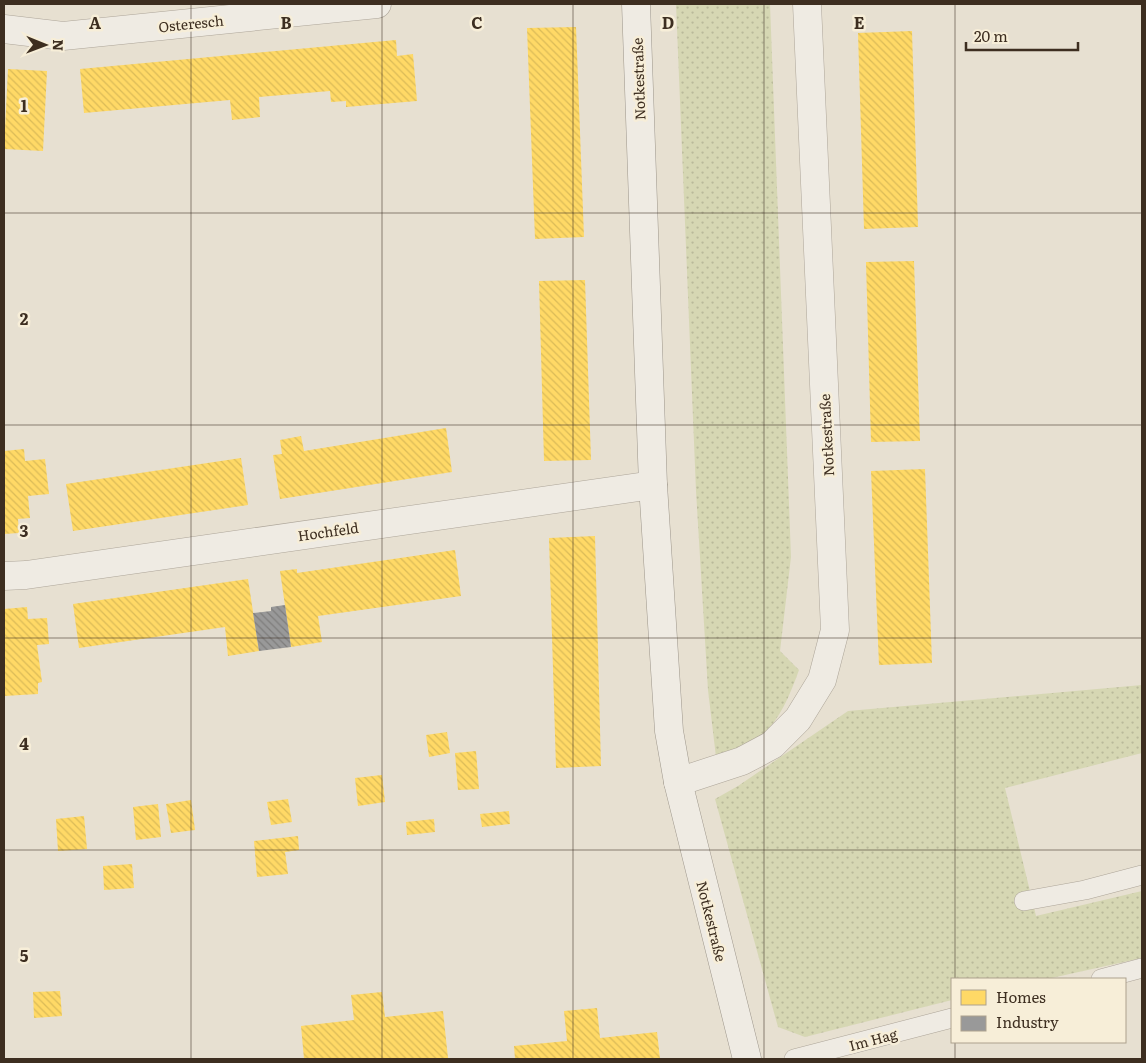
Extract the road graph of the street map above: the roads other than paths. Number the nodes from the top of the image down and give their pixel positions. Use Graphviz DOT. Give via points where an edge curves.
graph roads {
  1 [pos="377,4"];
  2 [pos="636,4"];
  3 [pos="807,4"];
  4 [pos="4,29"];
  5 [pos="653,486"];
  6 [pos="4,576"];
  7 [pos="678,782"];
  8 [pos="1142,875"];
  9 [pos="1024,901"];
  10 [pos="1142,968"];
  11 [pos="1105,978"];
  12 [pos="951,1018"];
  13 [pos="747,1059"];
  14 [pos="794,1059"];
  1 -- 4 [label="street, Osteresch" via="63,36"];
  2 -- 5 [label="street, Notkestraße"];
  3 -- 7 [label="street, Notkestraße" via="835,630 822,680 798,719 772,745 742,762"];
  5 -- 6 [label="street, Hochfeld"];
  5 -- 7 [label="street, Notkestraße" via="669,731"];
  7 -- 13 [label="street, Notkestraße"];
  8 -- 9 [label="lane"];
  10 -- 11 [label="lane"];
  12 -- 14 [label="lane, Im Hag"];
}
